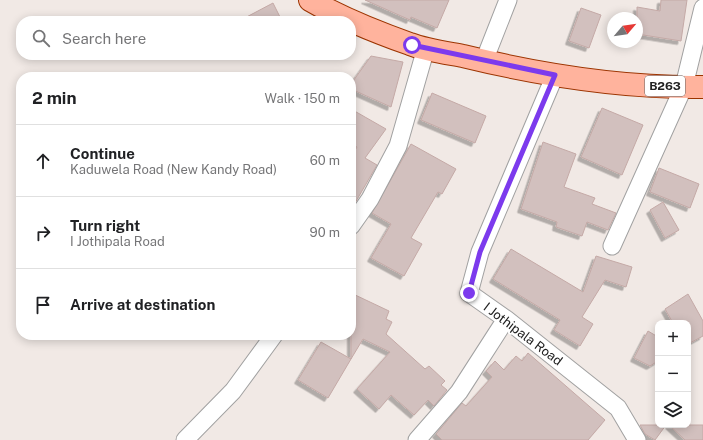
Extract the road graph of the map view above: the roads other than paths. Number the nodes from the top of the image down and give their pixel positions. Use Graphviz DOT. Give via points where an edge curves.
graph roads {
  1 [pos="508,0"];
  2 [pos="321,3"];
  3 [pos="703,8"];
  4 [pos="349,16"];
  5 [pos="356,19"];
  6 [pos="426,48"];
  7 [pos="484,61"];
  8 [pos="555,75"];
  9 [pos="693,87"];
  10 [pos="356,219"];
  11 [pos="612,246"];
  12 [pos="506,320"];
  13 [pos="270,340"];
  14 [pos="185,440"];
  15 [pos="417,440"];
  16 [pos="637,440"];
  1 -- 7 [label="street"];
  2 -- 4 [label="main road, B263"];
  3 -- 9 [label="street"];
  5 -- 6 [label="main road, B263" via="412,45"];
  6 -- 7 [label="main road, B263"];
  6 -- 10 [label="street" via="398,146 370,199"];
  7 -- 8 [label="main road, B263"];
  8 -- 9 [label="main road, B263" via="628,84"];
  8 -- 12 [label="street, I Jothipala Road" via="480,252 469,293"];
  9 -- 11 [label="street"];
  12 -- 15 [label="street" via="459,392"];
  12 -- 16 [label="street, I Jothipala Road" via="618,408"];
  13 -- 14 [label="street" via="233,391"];
}
